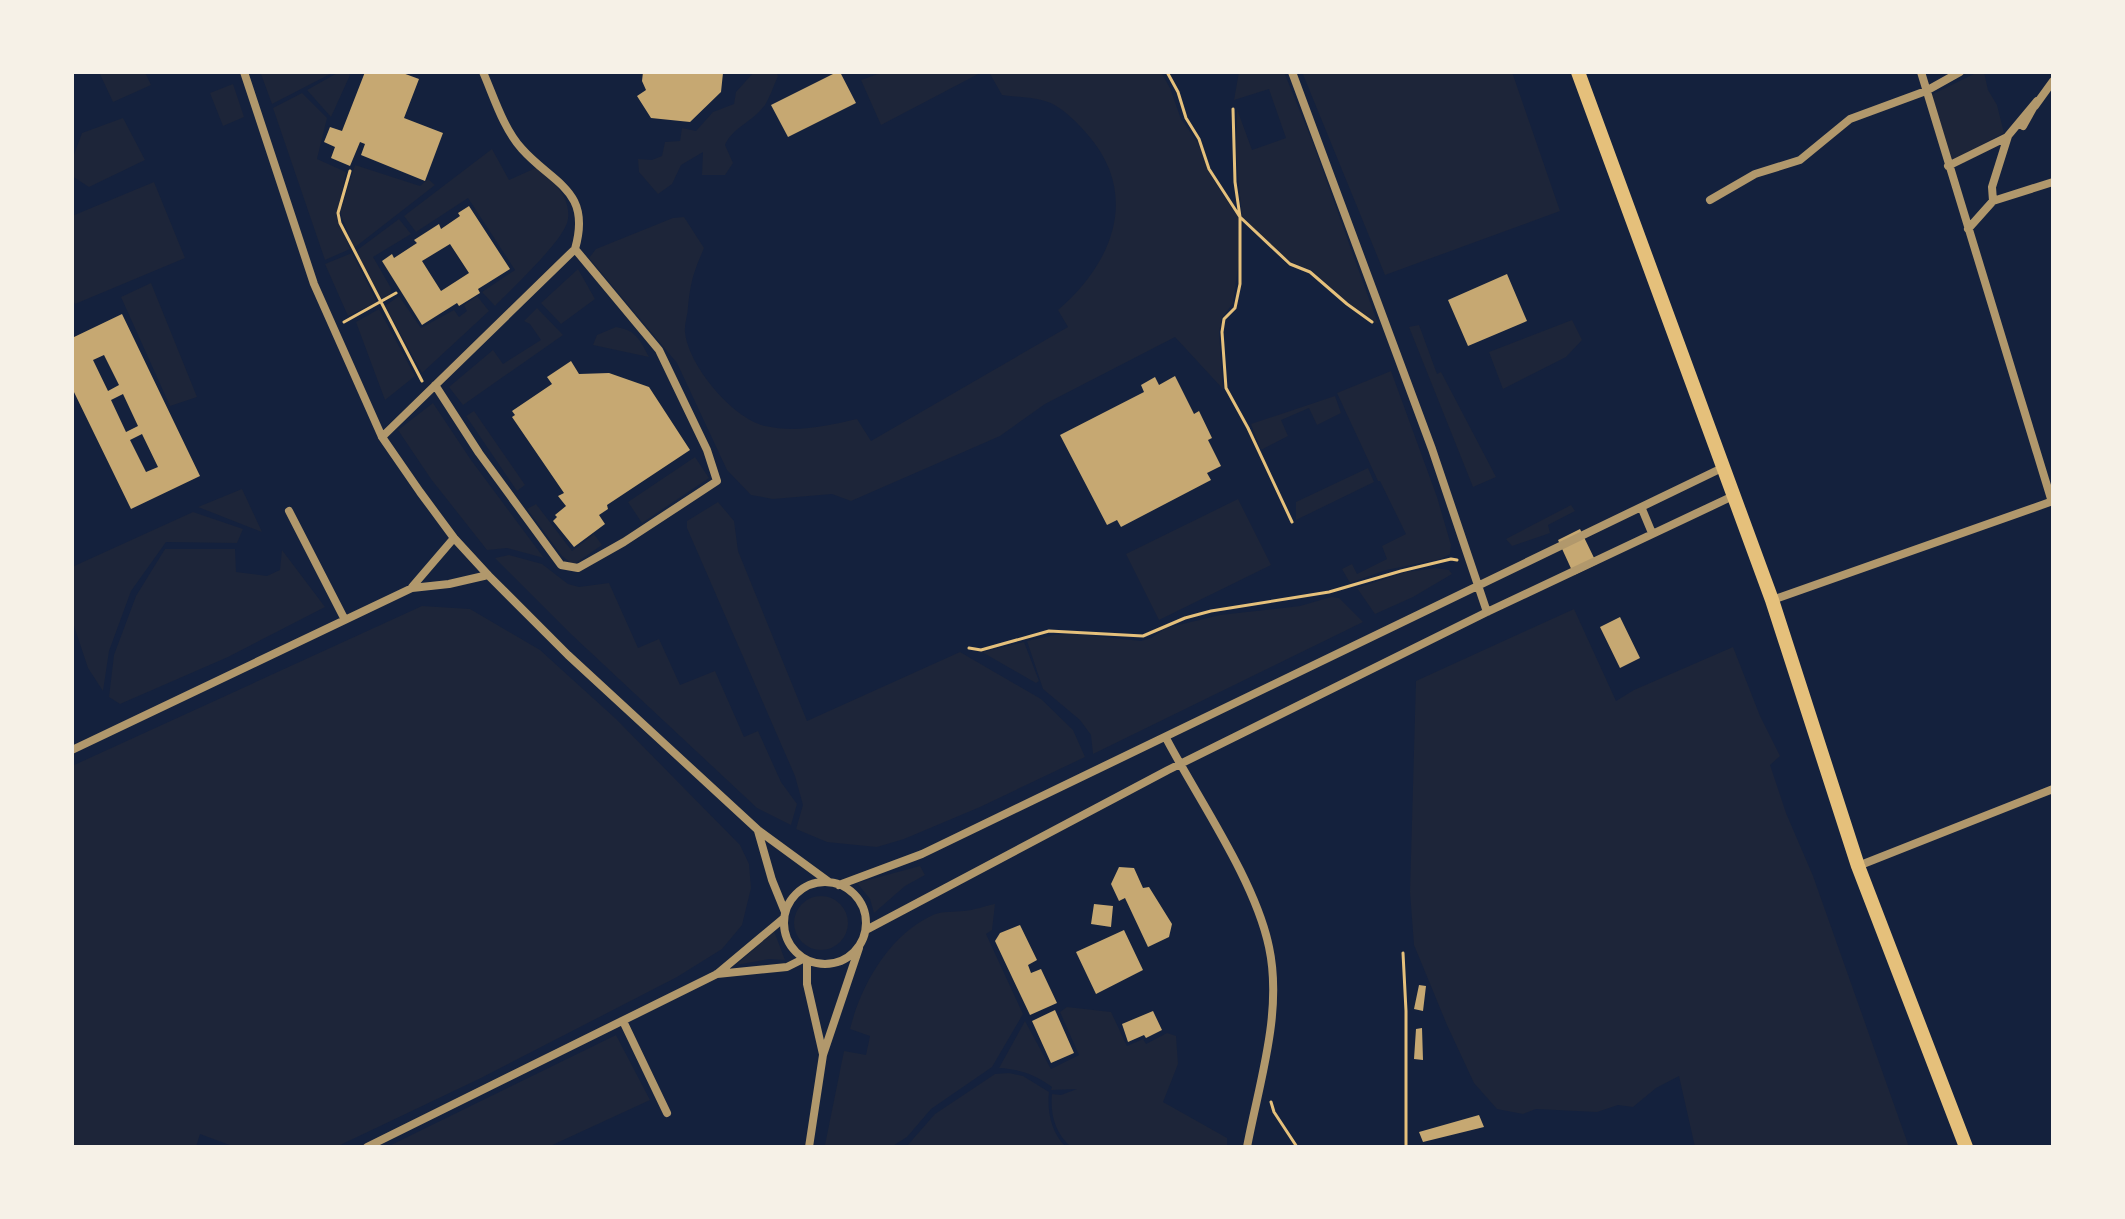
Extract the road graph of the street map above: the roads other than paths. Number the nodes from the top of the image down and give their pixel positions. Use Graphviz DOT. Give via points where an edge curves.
graph roads {
  1 [pos="244,72"];
  2 [pos="483,72"];
  3 [pos="1292,72"];
  4 [pos="1578,72"];
  5 [pos="1921,72"];
  6 [pos="1960,72"];
  7 [pos="2053,81"];
  8 [pos="1926,91"];
  9 [pos="2023,126"];
  10 [pos="2007,137"];
  11 [pos="1948,166"];
  12 [pos="2053,182"];
  13 [pos="1710,200"];
  14 [pos="1993,201"];
  15 [pos="1968,229"];
  16 [pos="575,249"];
  17 [pos="431,388"];
  18 [pos="382,437"];
  19 [pos="1722,468"];
  20 [pos="1733,496"];
  21 [pos="2052,502"];
  22 [pos="1642,509"];
  23 [pos="289,511"];
  24 [pos="1652,533"];
  25 [pos="454,538"];
  26 [pos="488,575"];
  27 [pos="1479,586"];
  28 [pos="412,588"];
  29 [pos="1772,600"];
  30 [pos="1487,612"];
  31 [pos="344,618"];
  32 [pos="1166,738"];
  33 [pos="72,750"];
  34 [pos="1180,765"];
  35 [pos="2053,789"];
  36 [pos="758,830"];
  37 [pos="1858,866"];
  38 [pos="834,883"];
  39 [pos="784,915"];
  40 [pos="866,930"];
  41 [pos="861,944"];
  42 [pos="805,960"];
  43 [pos="717,974"];
  44 [pos="623,1021"];
  45 [pos="823,1055"];
  46 [pos="667,1113"];
  47 [pos="367,1147"];
  48 [pos="809,1147"];
  49 [pos="1247,1147"];
  50 [pos="1966,1147"];
  1 -- 18 [label="street" via="314,284"];
  2 -- 16 [label="street" via="522,149 560,181 574,202 581,227"];
  3 -- 27 [label="street"];
  4 -- 19 [label="highway"];
  5 -- 8 [label="street"];
  6 -- 8 [label="street"];
  7 -- 9 [label="street"];
  8 -- 11 [label="street"];
  8 -- 13 [label="street" via="1850,119 1800,160 1755,174"];
  9 -- 10 [label="street"];
  9 -- 10 [label="street" via="2037,101"];
  10 -- 11 [label="street"];
  10 -- 14 [label="street"];
  11 -- 15 [label="street"];
  12 -- 14 [label="street"];
  14 -- 15 [label="street"];
  15 -- 21 [label="street"];
  16 -- 17 [label="street"];
  16 -- 17 [label="street" via="659,350 717,481 616,548 578,568 561,565"];
  17 -- 18 [label="street"];
  18 -- 25 [label="street"];
  19 -- 20 [label="highway"];
  19 -- 22 [label="street"];
  20 -- 24 [label="street"];
  20 -- 29 [label="highway"];
  21 -- 29 [label="street"];
  22 -- 24 [label="street"];
  22 -- 27 [label="street"];
  23 -- 31 [label="street"];
  24 -- 30 [label="street"];
  25 -- 26 [label="street"];
  25 -- 28 [label="street"];
  26 -- 28 [label="street"];
  26 -- 36 [label="street"];
  27 -- 30 [label="street"];
  27 -- 32 [label="street"];
  28 -- 31 [label="street"];
  29 -- 37 [label="highway"];
  30 -- 34 [label="street"];
  31 -- 33 [label="street"];
  32 -- 34 [label="street"];
  32 -- 38 [label="street" via="922,854"];
  34 -- 40 [label="street"];
  34 -- 49 [label="street" via="1244,881 1269,946 1271,1023"];
  35 -- 37 [label="street"];
  36 -- 38 [label="street"];
  36 -- 39 [label="street"];
  37 -- 50 [label="highway"];
  38 -- 39 [label="street" via="801,889"];
  38 -- 40 [label="street" via="860,902"];
  39 -- 42 [label="street" via="785,934"];
  39 -- 43 [label="street"];
  40 -- 41 [label="street"];
  41 -- 42 [label="street" via="838,963"];
  41 -- 45 [label="street"];
  42 -- 43 [label="street" via="775,969"];
  42 -- 45 [label="street"];
  43 -- 44 [label="street"];
  44 -- 46 [label="street"];
  44 -- 47 [label="street"];
  45 -- 48 [label="street"];
}
